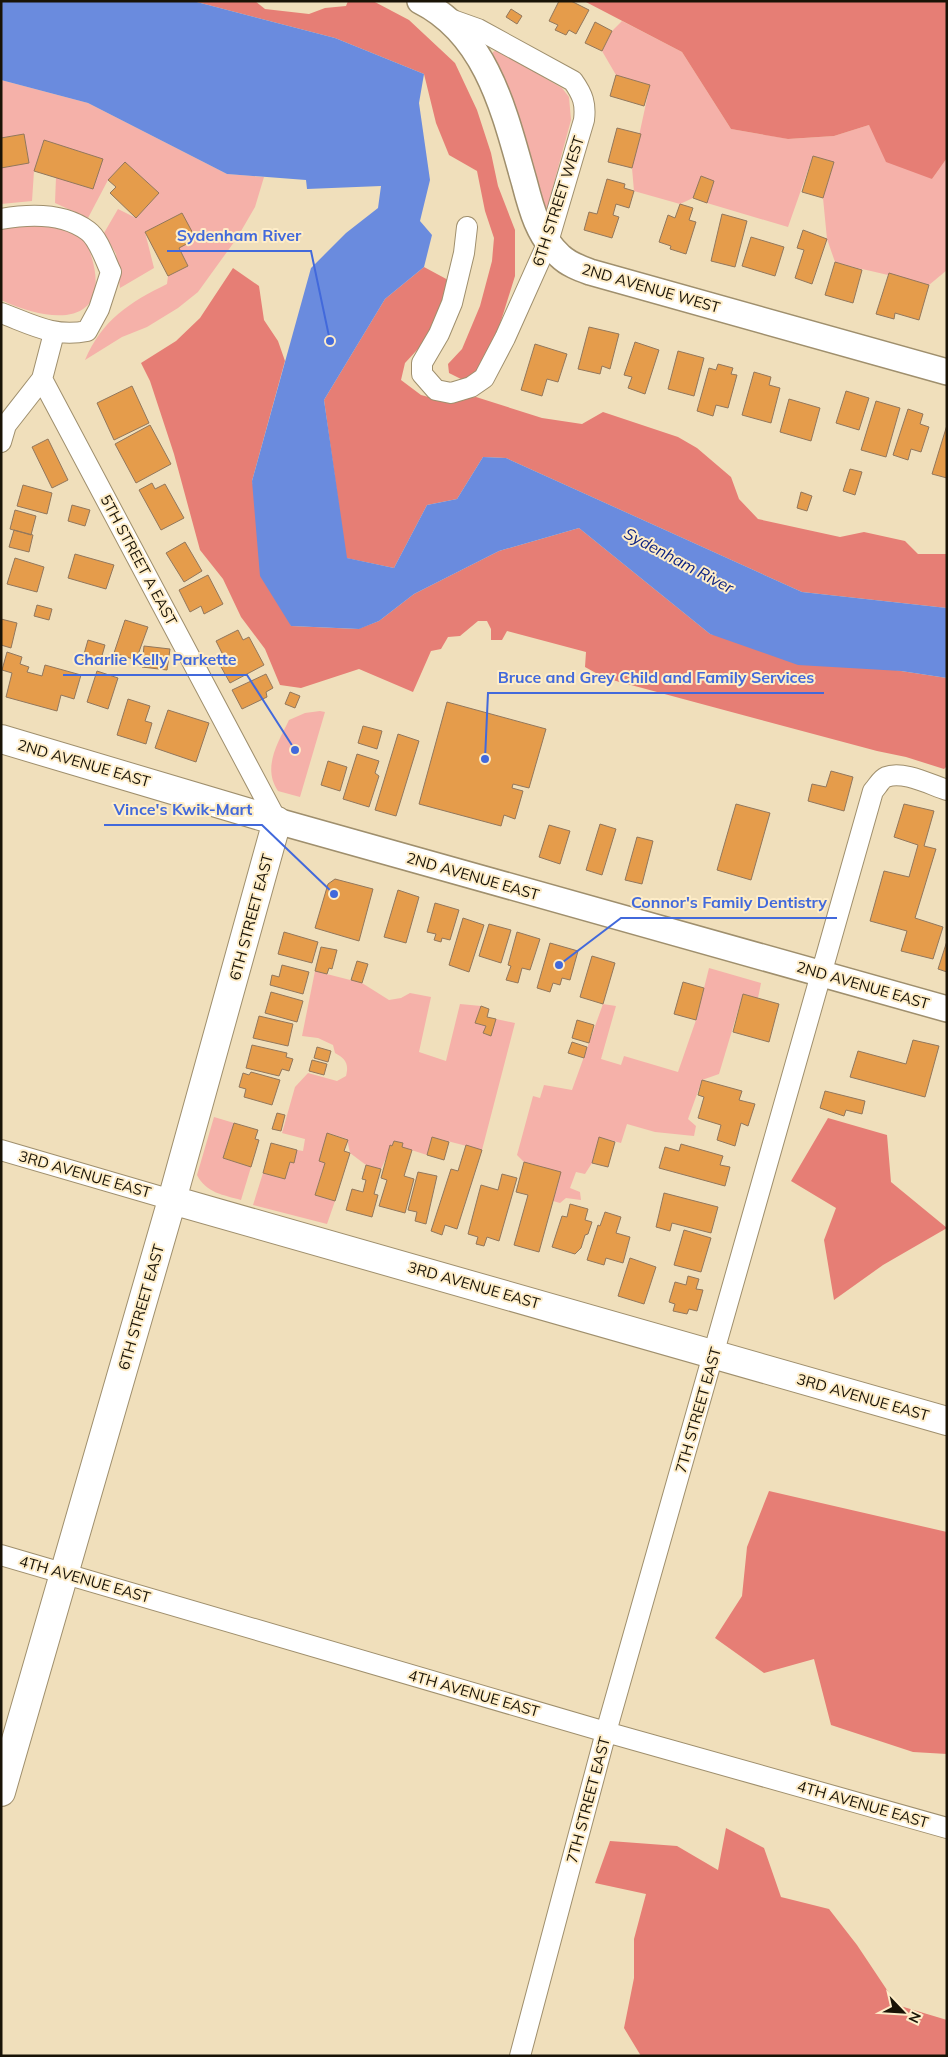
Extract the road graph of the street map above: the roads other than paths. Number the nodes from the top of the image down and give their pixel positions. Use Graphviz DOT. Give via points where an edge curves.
graph roads {
  1 [pos="420,1"];
  2 [pos="445,18"];
  3 [pos="1,219"];
  4 [pos="467,227"];
  5 [pos="548,242"];
  6 [pos="1,313"];
  7 [pos="54,333"];
  8 [pos="947,372"];
  9 [pos="42,379"];
  10 [pos="1,442"];
  11 [pos="1,739"];
  12 [pos="947,790"];
  13 [pos="277,820"];
  14 [pos="822,974"];
  15 [pos="947,1009"];
  16 [pos="1,1150"];
  17 [pos="172,1200"];
  18 [pos="715,1353"];
  19 [pos="947,1421"];
  20 [pos="1,1555"];
  21 [pos="65,1573"];
  22 [pos="606,1732"];
  23 [pos="3,1781"];
  24 [pos="947,1828"];
  25 [pos="520,2056"];
  1 -- 2 [label="street, 6TH STREET WEST"];
  2 -- 5 [label="street, 2ND AVENUE WEST" via="466,39 500,98 533,213"];
  2 -- 5 [label="street, 6TH STREET WEST" via="478,29 573,81 581,93 585,106 584,120"];
  3 -- 7 [label="street" via="26,214 62,219 89,232 103,254 111,272 99,309 87,330 71,334"];
  4 -- 5 [label="street, 6TH STREET WEST" via="452,303 422,364 422,374 436,390 451,393 471,387 484,378"];
  5 -- 8 [label="street, 2ND AVENUE WEST" via="560,256 590,272"];
  6 -- 7 [label="street"];
  7 -- 9 [label="street"];
  9 -- 10 [label="street" via="6,425"];
  9 -- 13 [label="street, 5TH STREET A EAST"];
  11 -- 13 [label="main road, 2ND AVENUE EAST"];
  12 -- 14 [label="street, 7TH STREET EAST" via="894,775 885,777 873,791"];
  13 -- 14 [label="street, 2ND AVENUE EAST"];
  13 -- 17 [label="main road, 6TH STREET EAST"];
  14 -- 15 [label="street, 2ND AVENUE EAST"];
  14 -- 18 [label="street, 7TH STREET EAST"];
  16 -- 17 [label="street, 3RD AVENUE EAST"];
  17 -- 18 [label="main road, 3RD AVENUE EAST"];
  17 -- 21 [label="main road, 6TH STREET EAST"];
  18 -- 19 [label="main road, 3RD AVENUE EAST"];
  18 -- 22 [label="street, 7TH STREET EAST"];
  20 -- 21 [label="street, 4TH AVENUE EAST"];
  21 -- 22 [label="street, 4TH AVENUE EAST"];
  21 -- 23 [label="main road, 6TH STREET EAST"];
  22 -- 24 [label="street, 4TH AVENUE EAST"];
  22 -- 25 [label="street, 7TH STREET EAST"];
}
